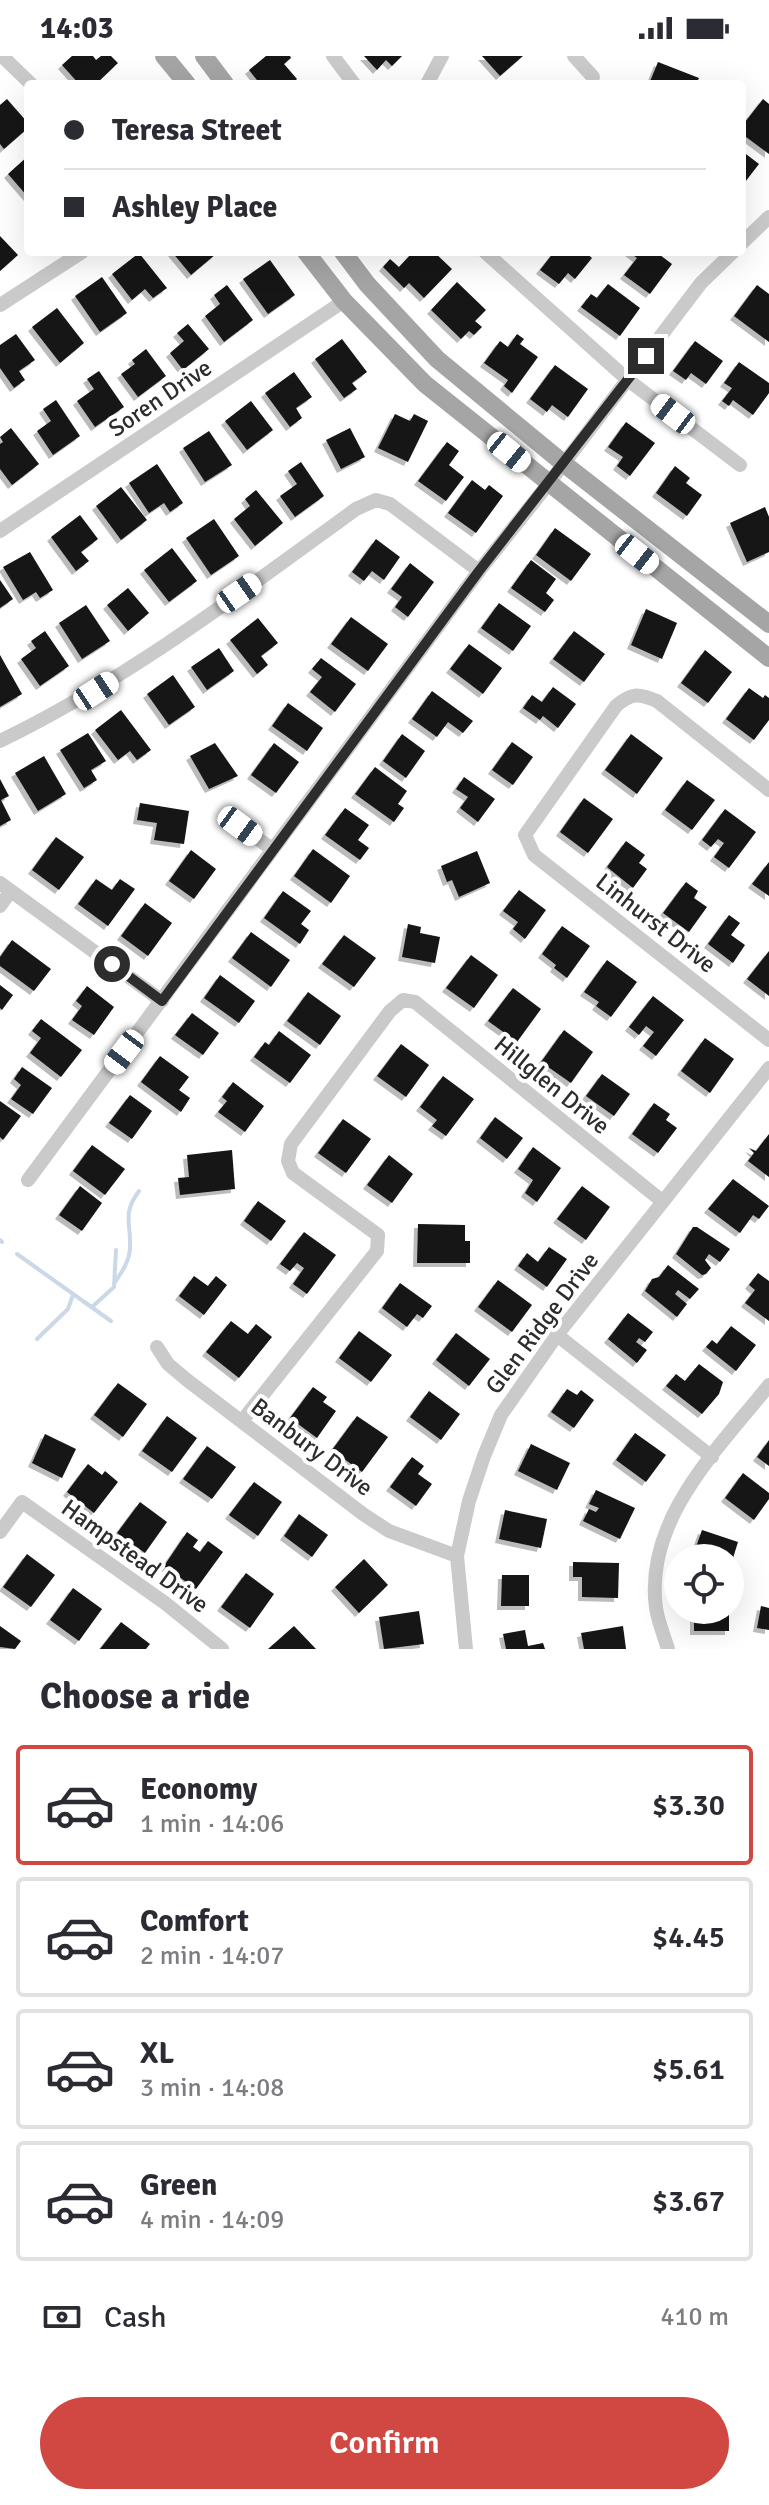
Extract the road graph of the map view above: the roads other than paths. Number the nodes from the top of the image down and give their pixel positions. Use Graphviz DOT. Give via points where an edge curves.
graph roads {
  1 [pos="2,56"];
  2 [pos="164,56"];
  3 [pos="204,56"];
  4 [pos="333,56"];
  5 [pos="442,56"];
  6 [pos="574,56"];
  7 [pos="593,77"];
  8 [pos="27,80"];
  9 [pos="184,80"];
  10 [pos="222,80"];
  11 [pos="351,80"];
  12 [pos="429,80"];
  13 [pos="769,217"];
  14 [pos="746,239"];
  15 [pos="76,256"];
  16 [pos="309,256"];
  17 [pos="346,256"];
  18 [pos="489,256"];
  19 [pos="729,256"];
  20 [pos="344,301"];
  21 [pos="0,305"];
  22 [pos="628,380"];
  23 [pos="563,463"];
  24 [pos="740,465"];
  25 [pos="549,483"];
  26 [pos="0,531"];
  27 [pos="479,571"];
  28 [pos="769,624"];
  29 [pos="769,658"];
  30 [pos="0,741"];
  31 [pos="769,790"];
  32 [pos="240,826"];
  33 [pos="272,849"];
  34 [pos="5,888"];
  35 [pos="0,906"];
  36 [pos="162,1001"];
  37 [pos="769,1040"];
  38 [pos="769,1068"];
  39 [pos="28,1180"];
  40 [pos="662,1201"];
  41 [pos="557,1335"];
  42 [pos="157,1347"];
  43 [pos="769,1385"];
  44 [pos="242,1421"];
  45 [pos="712,1457"];
  46 [pos="0,1532"];
  47 [pos="457,1556"];
  48 [pos="222,1649"];
  49 [pos="466,1649"];
  50 [pos="668,1649"];
  1 -- 8 [label="street"];
  2 -- 9 [label="main road"];
  3 -- 10 [label="main road"];
  4 -- 11 [label="street"];
  5 -- 12 [label="street"];
  6 -- 7 [label="street"];
  13 -- 14 [label="street"];
  15 -- 21 [label="street"];
  16 -- 20 [label="main road"];
  17 -- 23 [label="main road" via="437,359"];
  18 -- 22 [label="street"];
  19 -- 22 [label="street" via="701,283"];
  20 -- 25 [label="main road" via="425,384"];
  20 -- 26 [label="street, Soren Drive"];
  22 -- 23 [label="street"];
  22 -- 24 [label="street"];
  23 -- 25 [label="street"];
  23 -- 28 [label="main road"];
  25 -- 27 [label="street"];
  25 -- 29 [label="main road"];
  27 -- 30 [label="street" via="390,504 376,500 96,691"];
  27 -- 33 [label="street"];
  31 -- 37 [label="street, Linhurst Drive" via="657,701 629,695 525,835 534,855"];
  32 -- 33 [label="street"];
  33 -- 36 [label="street"];
  34 -- 35 [label="street"];
  34 -- 36 [label="street"];
  36 -- 39 [label="street"];
  38 -- 40 [label="street, Glen Ridge Drive"];
  40 -- 41 [label="street, Glen Ridge Drive"];
  40 -- 44 [label="street, Hillglen Drive" via="415,1002 403,1000 291,1144 288,1161 293,1173 378,1235 377,1251"];
  41 -- 45 [label="street"];
  41 -- 47 [label="street, Glen Ridge Drive" via="501,1415 469,1501"];
  42 -- 44 [label="street, Banbury Drive" via="168,1364"];
  43 -- 45 [label="street"];
  44 -- 47 [label="street, Banbury Drive" via="389,1531"];
  45 -- 50 [label="street" via="679,1502 662,1544 656,1608"];
  46 -- 48 [label="street, Hampstead Drive" via="22,1502"];
  47 -- 49 [label="street, Glen Ridge Drive"];
}
